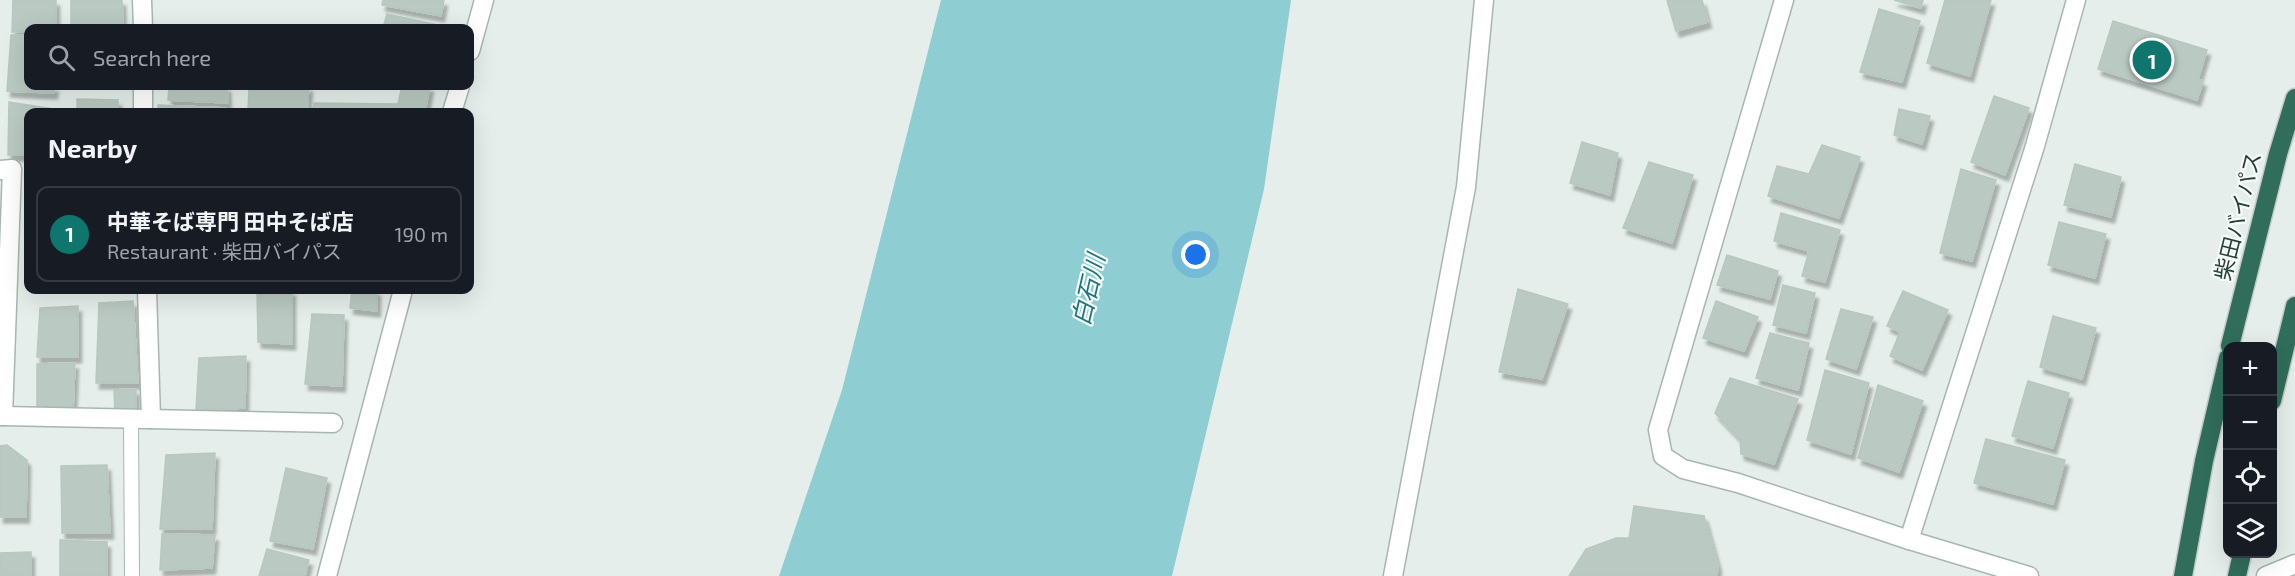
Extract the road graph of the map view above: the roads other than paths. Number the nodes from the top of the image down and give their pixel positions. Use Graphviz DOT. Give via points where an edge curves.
graph roads {
  1 [pos="142,0"];
  2 [pos="484,0"];
  3 [pos="1484,0"];
  4 [pos="1784,0"];
  5 [pos="2076,0"];
  6 [pos="142,24"];
  7 [pos="474,36"];
  8 [pos="143,90"];
  9 [pos="459,90"];
  10 [pos="2295,98"];
  11 [pos="143,108"];
  12 [pos="453,108"];
  13 [pos="14,168"];
  14 [pos="147,294"];
  15 [pos="403,294"];
  16 [pos="2295,306"];
  17 [pos="2231,342"];
  18 [pos="2223,379"];
  19 [pos="2273,396"];
  20 [pos="2,416"];
  21 [pos="131,418"];
  22 [pos="151,419"];
  23 [pos="333,423"];
  24 [pos="1909,540"];
  25 [pos="2241,558"];
  26 [pos="2295,564"];
  27 [pos="132,576"];
  28 [pos="327,576"];
  29 [pos="1393,576"];
  30 [pos="2029,576"];
  31 [pos="2183,576"];
  32 [pos="2237,576"];
  33 [pos="2266,576"];
  1 -- 6 [label="street"];
  2 -- 7 [label="street"];
  3 -- 29 [label="street" via="1466,187"];
  4 -- 24 [label="street" via="1658,430 1663,456 1683,469 1738,483"];
  5 -- 24 [label="street" via="2035,146"];
  8 -- 11 [label="street"];
  9 -- 12 [label="street"];
  10 -- 17 [label="highway, 柴田バイパス"];
  13 -- 20 [label="street"];
  14 -- 22 [label="street"];
  15 -- 28 [label="street"];
  16 -- 19 [label="highway"];
  18 -- 31 [label="highway"];
  20 -- 21 [label="street"];
  21 -- 22 [label="street"];
  21 -- 27 [label="lane"];
  22 -- 23 [label="street"];
  24 -- 30 [label="street"];
  25 -- 32 [label="highway"];
  26 -- 33 [label="street"];
}
